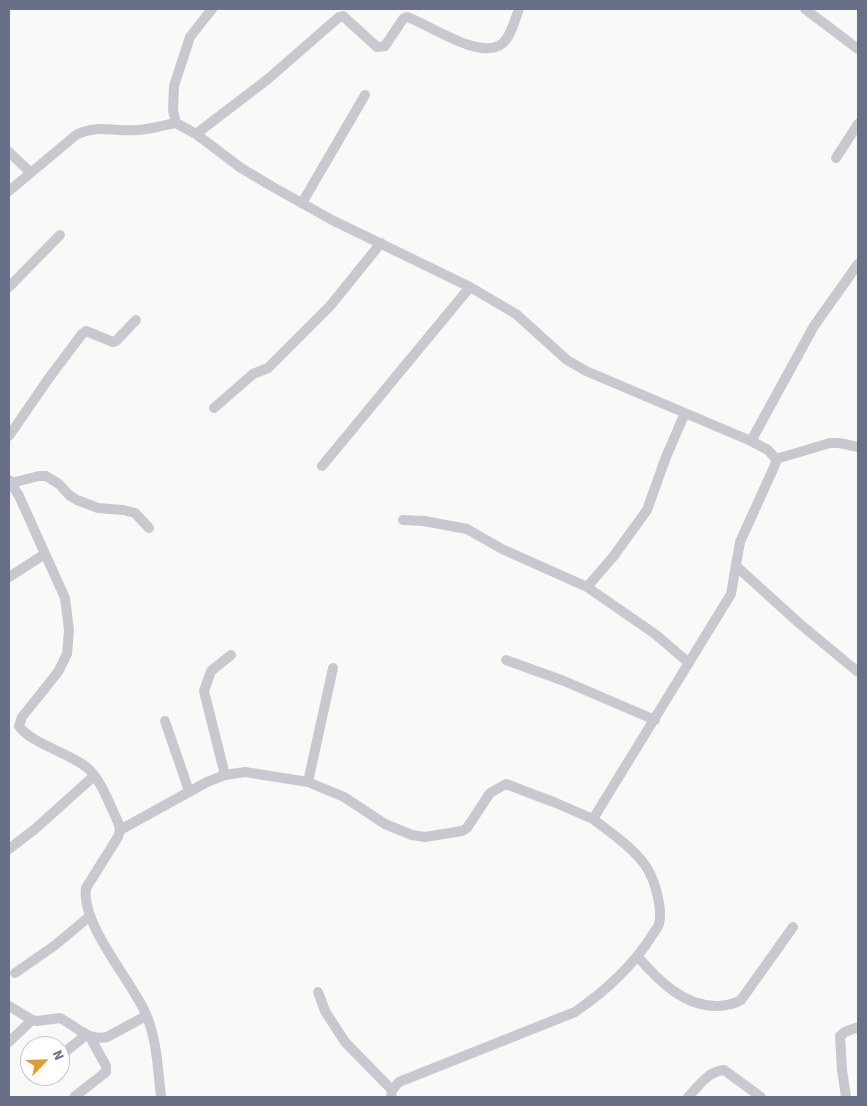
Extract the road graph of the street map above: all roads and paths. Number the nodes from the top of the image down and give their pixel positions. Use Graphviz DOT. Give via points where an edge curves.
graph roads {
  1 [pos="212,9"];
  2 [pos="519,9"];
  3 [pos="805,9"];
  4 [pos="858,49"];
  5 [pos="365,95"];
  6 [pos="176,123"];
  7 [pos="858,124"];
  8 [pos="196,134"];
  9 [pos="9,152"];
  10 [pos="836,158"];
  11 [pos="30,172"];
  12 [pos="9,191"];
  13 [pos="302,203"];
  14 [pos="60,235"];
  15 [pos="381,243"];
  16 [pos="858,264"];
  17 [pos="9,286"];
  18 [pos="470,287"];
  19 [pos="136,320"];
  20 [pos="214,408"];
  21 [pos="685,413"];
  22 [pos="9,436"];
  23 [pos="751,441"];
  24 [pos="858,447"];
  25 [pos="776,459"];
  26 [pos="322,466"];
  27 [pos="10,482"];
  28 [pos="403,520"];
  29 [pos="149,528"];
  30 [pos="45,554"];
  31 [pos="736,566"];
  32 [pos="9,577"];
  33 [pos="587,587"];
  34 [pos="231,655"];
  35 [pos="506,660"];
  36 [pos="689,663"];
  37 [pos="333,668"];
  38 [pos="858,672"];
  39 [pos="654,720"];
  40 [pos="165,721"];
  41 [pos="14,727"];
  42 [pos="225,775"];
  43 [pos="94,776"];
  44 [pos="308,782"];
  45 [pos="188,791"];
  46 [pos="593,819"];
  47 [pos="120,830"];
  48 [pos="9,849"];
  49 [pos="90,916"];
  50 [pos="793,927"];
  51 [pos="637,956"];
  52 [pos="15,974"];
  53 [pos="318,992"];
  54 [pos="9,1006"];
  55 [pos="146,1016"];
  56 [pos="32,1020"];
  57 [pos="858,1027"];
  58 [pos="88,1036"];
  59 [pos="9,1042"];
  60 [pos="70,1049"];
  61 [pos="392,1093"];
  62 [pos="74,1097"];
  63 [pos="161,1097"];
  64 [pos="688,1097"];
  65 [pos="761,1097"];
  66 [pos="846,1097"];
  1 -- 6 [label="street" via="190,38 174,86"];
  2 -- 8 [label="street" via="507,39 490,48 466,45 407,17 385,46 378,47 344,16 340,17"];
  3 -- 4 [label="street"];
  5 -- 13 [label="street"];
  6 -- 8 [label="street"];
  6 -- 11 [label="street" via="136,130 96,128 85,131"];
  7 -- 10 [label="street"];
  8 -- 13 [label="street" via="241,168"];
  9 -- 11 [label="street"];
  11 -- 12 [label="street"];
  13 -- 15 [label="street"];
  14 -- 17 [label="street"];
  15 -- 18 [label="street"];
  15 -- 20 [label="street" via="330,306 268,368 253,374"];
  16 -- 23 [label="street" via="814,326"];
  18 -- 21 [label="street" via="516,314 567,360"];
  18 -- 26 [label="street"];
  19 -- 22 [label="street" via="113,342 86,330"];
  21 -- 23 [label="street"];
  21 -- 33 [label="street" via="647,510"];
  23 -- 25 [label="street" via="768,450"];
  24 -- 25 [label="street" via="830,443"];
  25 -- 31 [label="street" via="740,542"];
  27 -- 29 [label="street" via="46,476 77,500 98,508 135,513"];
  27 -- 30 [label="street"];
  28 -- 33 [label="street" via="466,529"];
  30 -- 32 [label="street"];
  30 -- 41 [label="street" via="65,598 69,630 67,654 58,672"];
  31 -- 36 [label="street" via="731,594"];
  31 -- 38 [label="street"];
  33 -- 36 [label="street" via="655,634"];
  34 -- 42 [label="street" via="211,671 204,691"];
  35 -- 39 [label="street"];
  36 -- 39 [label="street"];
  37 -- 44 [label="street"];
  39 -- 46 [label="street"];
  40 -- 45 [label="street"];
  41 -- 43 [label="street" via="85,766"];
  42 -- 44 [label="street" via="245,772"];
  42 -- 45 [label="street"];
  43 -- 47 [label="street"];
  43 -- 48 [label="street"];
  44 -- 46 [label="street" via="344,797 385,824 425,838 467,828 490,794 506,784"];
  45 -- 47 [label="street"];
  46 -- 51 [label="street" via="630,849 655,883 659,924"];
  47 -- 49 [label="street" via="86,888"];
  49 -- 52 [label="street"];
  49 -- 55 [label="street"];
  50 -- 51 [label="street" via="741,1000 730,1005 699,1004 680,995 655,976"];
  51 -- 61 [label="street" via="575,1012 399,1082"];
  53 -- 61 [label="street" via="325,1011 345,1042"];
  54 -- 56 [label="street"];
  55 -- 58 [label="street" via="107,1037"];
  55 -- 63 [label="street" via="153,1037"];
  56 -- 58 [label="street" via="60,1018"];
  56 -- 59 [label="street"];
  57 -- 66 [label="street" via="840,1036"];
  58 -- 60 [label="street"];
  58 -- 62 [label="street" via="106,1066 106,1072"];
  64 -- 65 [label="street" via="716,1070 724,1070"];
}
